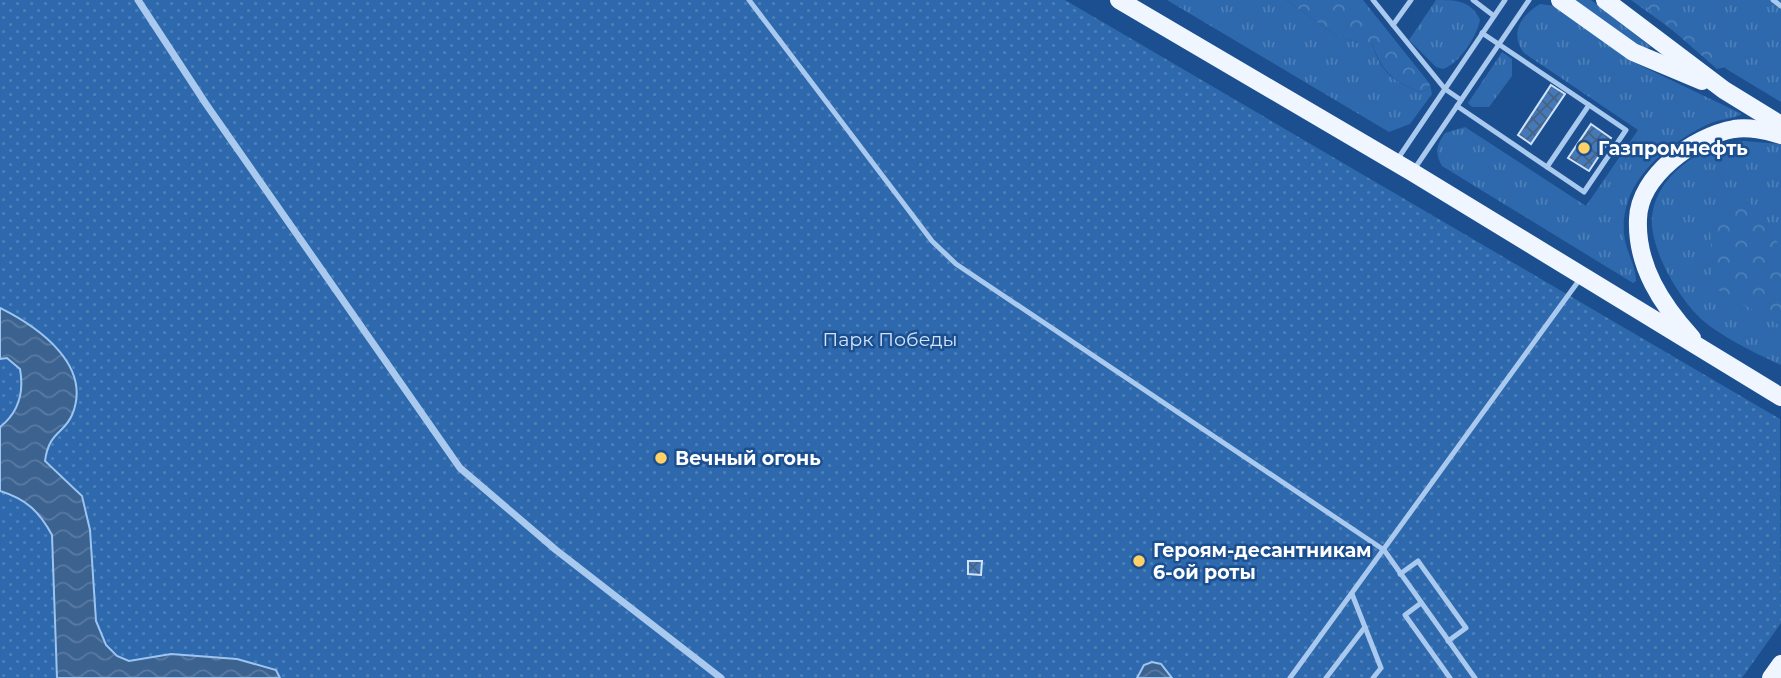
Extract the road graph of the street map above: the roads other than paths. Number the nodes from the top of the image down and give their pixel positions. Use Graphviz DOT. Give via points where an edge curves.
graph roads {
  1 [pos="138,0"];
  2 [pos="749,0"];
  3 [pos="1119,0"];
  4 [pos="1373,0"];
  5 [pos="1411,0"];
  6 [pos="1473,0"];
  7 [pos="1505,0"];
  8 [pos="1529,0"];
  9 [pos="1560,0"];
  10 [pos="1605,0"];
  11 [pos="1773,0"];
  12 [pos="1781,6"];
  13 [pos="1494,16"];
  14 [pos="1394,25"];
  15 [pos="1482,33"];
  16 [pos="1499,45"];
  17 [pos="1445,89"];
  18 [pos="1724,90"];
  19 [pos="1459,103"];
  20 [pos="1589,105"];
  21 [pos="1781,125"];
  22 [pos="1781,135"];
  23 [pos="1395,162"];
  24 [pos="1547,167"];
  25 [pos="1412,172"];
  26 [pos="1582,277"];
  27 [pos="1705,352"];
  28 [pos="1781,397"];
  29 [pos="1384,551"];
  30 [pos="1401,574"];
  31 [pos="1352,594"];
  32 [pos="1421,603"];
  33 [pos="1365,627"];
  34 [pos="1448,641"];
  35 [pos="1781,664"];
  36 [pos="721,678"];
  37 [pos="1290,678"];
  38 [pos="1326,678"];
  39 [pos="1373,678"];
  40 [pos="1450,678"];
  41 [pos="1475,678"];
  42 [pos="1771,678"];
  1 -- 36 [label="street" via="460,468 556,550"];
  2 -- 29 [label="lane" via="932,241 956,264"];
  3 -- 23 [label="main road"];
  4 -- 14 [label="lane"];
  5 -- 14 [label="lane"];
  6 -- 13 [label="lane"];
  7 -- 13 [label="lane"];
  8 -- 16 [label="lane"];
  9 -- 18 [label="main road" via="1633,52"];
  10 -- 18 [label="main road"];
  11 -- 12 [label="lane"];
  13 -- 15 [label="lane"];
  14 -- 17 [label="lane"];
  15 -- 16 [label="lane"];
  15 -- 17 [label="lane"];
  16 -- 19 [label="lane"];
  16 -- 20 [label="lane"];
  17 -- 19 [label="lane"];
  17 -- 23 [label="lane"];
  18 -- 21 [label="main road"];
  19 -- 24 [label="lane"];
  19 -- 25 [label="lane"];
  20 -- 24 [label="lane"];
  20 -- 24 [label="lane" via="1626,130 1619,141 1584,192"];
  22 -- 27 [label="main road" via="1734,129 1701,141 1666,164 1645,193 1638,217 1640,251 1655,292"];
  23 -- 25 [label="main road"];
  25 -- 26 [label="main road"];
  26 -- 27 [label="main road"];
  26 -- 29 [label="lane"];
  27 -- 28 [label="main road"];
  29 -- 30 [label="lane"];
  29 -- 31 [label="lane"];
  30 -- 32 [label="lane"];
  30 -- 34 [label="lane" via="1418,561 1466,628"];
  31 -- 33 [label="lane"];
  31 -- 37 [label="lane"];
  32 -- 34 [label="lane"];
  32 -- 40 [label="lane" via="1405,615"];
  33 -- 38 [label="lane"];
  33 -- 39 [label="lane" via="1381,668"];
  34 -- 41 [label="lane"];
  35 -- 42 [label="main road"];
}
